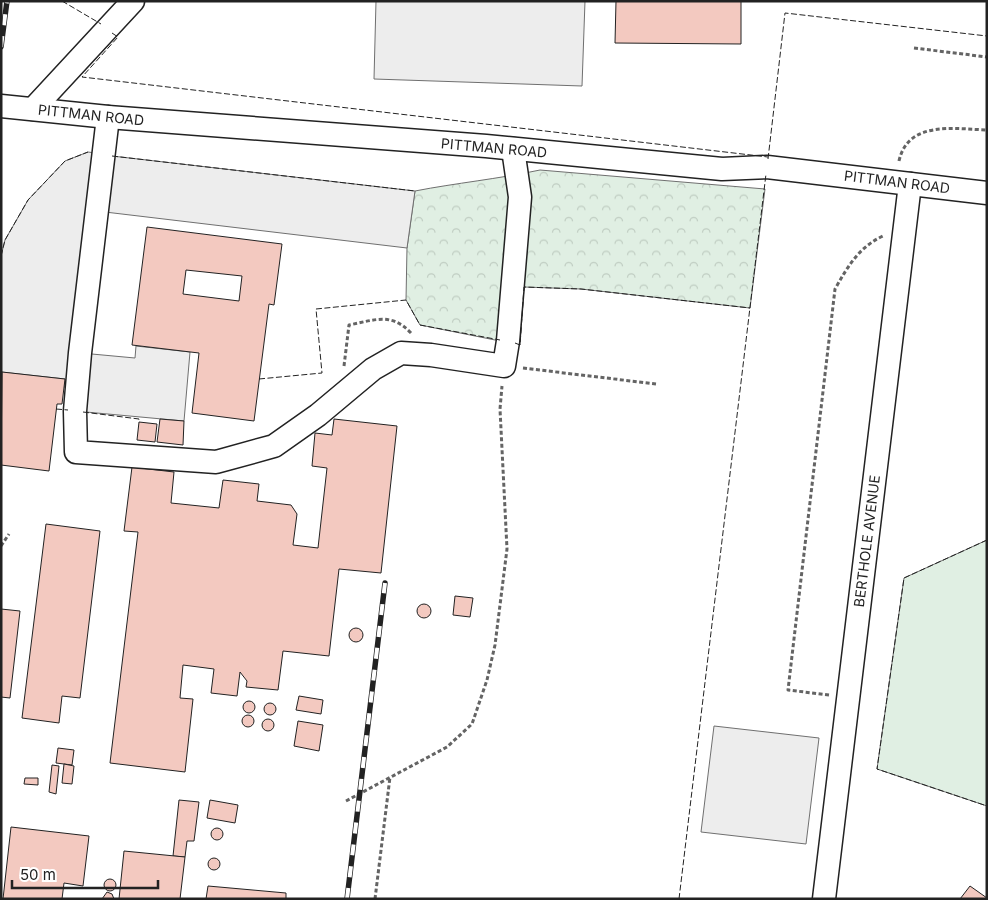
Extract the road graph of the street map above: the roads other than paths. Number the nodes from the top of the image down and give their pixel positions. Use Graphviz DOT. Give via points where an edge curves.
graph roads {
  1 [pos="133,1"];
  2 [pos="1,106"];
  3 [pos="33,109"];
  4 [pos="108,118"];
  5 [pos="513,149"];
  6 [pos="902,183"];
  7 [pos="987,192"];
  8 [pos="824,899"];
  1 -- 3 [label="street"];
  2 -- 3 [label="street, PITTMAN ROAD"];
  3 -- 4 [label="street, PITTMAN ROAD"];
  4 -- 5 [label="street, PITTMAN ROAD"];
  4 -- 5 [label="street" via="74,411 76,452 216,462 274,446 373,369 401,353 504,366 520,197"];
  5 -- 6 [label="street, PITTMAN ROAD" via="722,169 767,167"];
  6 -- 7 [label="street, PITTMAN ROAD"];
  6 -- 8 [label="street, BERTHOLE AVENUE" via="905,227"];
}
